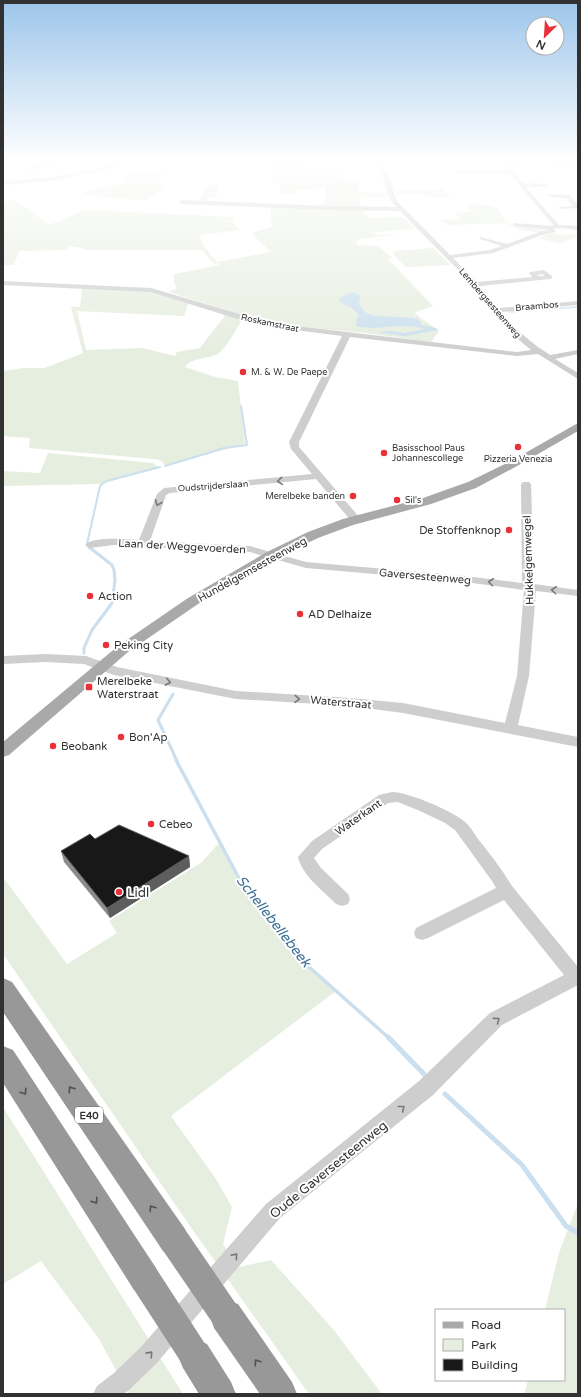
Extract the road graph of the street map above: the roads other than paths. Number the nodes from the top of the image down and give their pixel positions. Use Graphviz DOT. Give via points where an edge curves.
graph roads {
  1 [pos="416,224"];
  2 [pos="517,224"];
  3 [pos="552,224"];
  4 [pos="554,229"];
  5 [pos="576,230"];
  6 [pos="482,238"];
  7 [pos="509,246"];
  8 [pos="448,257"];
  9 [pos="537,278"];
  10 [pos="3,283"];
  11 [pos="475,284"];
  12 [pos="578,303"];
  13 [pos="496,310"];
  14 [pos="549,314"];
  15 [pos="501,317"];
  16 [pos="347,334"];
  17 [pos="539,352"];
  18 [pos="578,352"];
  19 [pos="548,358"];
  20 [pos="578,377"];
  21 [pos="578,426"];
  22 [pos="319,476"];
  23 [pos="526,484"];
  24 [pos="356,520"];
  25 [pos="143,544"];
  26 [pos="90,545"];
  27 [pos="272,555"];
  28 [pos="529,587"];
  29 [pos="578,593"];
  30 [pos="3,660"];
  31 [pos="103,667"];
  32 [pos="510,729"];
  33 [pos="578,742"];
  34 [pos="3,751"];
  35 [pos="506,891"];
  36 [pos="342,899"];
  37 [pos="422,933"];
  38 [pos="577,976"];
  39 [pos="3,990"];
  40 [pos="3,1059"];
  41 [pos="104,1394"];
  42 [pos="219,1394"];
  43 [pos="280,1394"];
  1 -- 8 [label="street, Lembergsesteenweg"];
  2 -- 4 [label="street"];
  3 -- 4 [label="street"];
  4 -- 5 [label="street" via="563,233"];
  4 -- 7 [label="street"];
  6 -- 7 [label="street"];
  7 -- 8 [label="street" via="483,254"];
  8 -- 11 [label="street, Lembergsesteenweg"];
  9 -- 11 [label="street"];
  10 -- 16 [label="street, Roskamstraat" via="160,292 267,324"];
  11 -- 13 [label="street, Lembergsesteenweg"];
  12 -- 13 [label="street, Braambos"];
  13 -- 15 [label="street, Lembergsesteenweg"];
  14 -- 15 [label="street, Braambos"];
  15 -- 17 [label="street, Lembergsesteenweg" via="520,338"];
  16 -- 17 [label="street, Roskamstraat" via="517,354"];
  16 -- 22 [label="street" via="294,442 294,447"];
  17 -- 19 [label="street, Lembergsesteenweg"];
  18 -- 19 [label="street"];
  19 -- 20 [label="street, Lembergsesteenweg"];
  21 -- 24 [label="main road, Hundelgemsesteenweg" via="472,485 427,501"];
  22 -- 24 [label="street"];
  22 -- 25 [label="street, Oudstrijderslaan, one-way" via="167,490 162,494"];
  23 -- 28 [label="street, Hukkelgemwegel"];
  24 -- 27 [label="main road, Hundelgemsesteenweg" via="313,535"];
  25 -- 26 [label="street, Laan der Weggevoerden" via="114,542"];
  25 -- 27 [label="street, Laan der Weggevoerden" via="250,549"];
  28 -- 27 [label="street, Gaversesteenweg, one-way" via="306,565"];
  27 -- 31 [label="main road, Hundelgemsesteenweg" via="156,625"];
  29 -- 28 [label="street, Gaversesteenweg, one-way"];
  28 -- 32 [label="street, Hukkelgemwegel" via="523,676"];
  30 -- 31 [label="street, Waterstraat" via="73,658"];
  31 -- 32 [label="street, Waterstraat, one-way" via="236,695 403,708"];
  31 -- 34 [label="main road, Hundelgemsesteenweg"];
  32 -- 33 [label="street, Waterstraat"];
  35 -- 36 [label="street, Waterkant" via="498,876 460,826 425,807 399,797 392,797 384,799 317,845 306,857 306,862"];
  35 -- 37 [label="street"];
  35 -- 38 [label="street, Waterkant"];
  41 -- 38 [label="street, Oude Gaversesteenweg, one-way" via="148,1356 273,1211 426,1088 496,1019"];
  43 -- 39 [label="highway, E40, one-way, bridge"];
  40 -- 42 [label="highway, one-way, bridge"];
}
